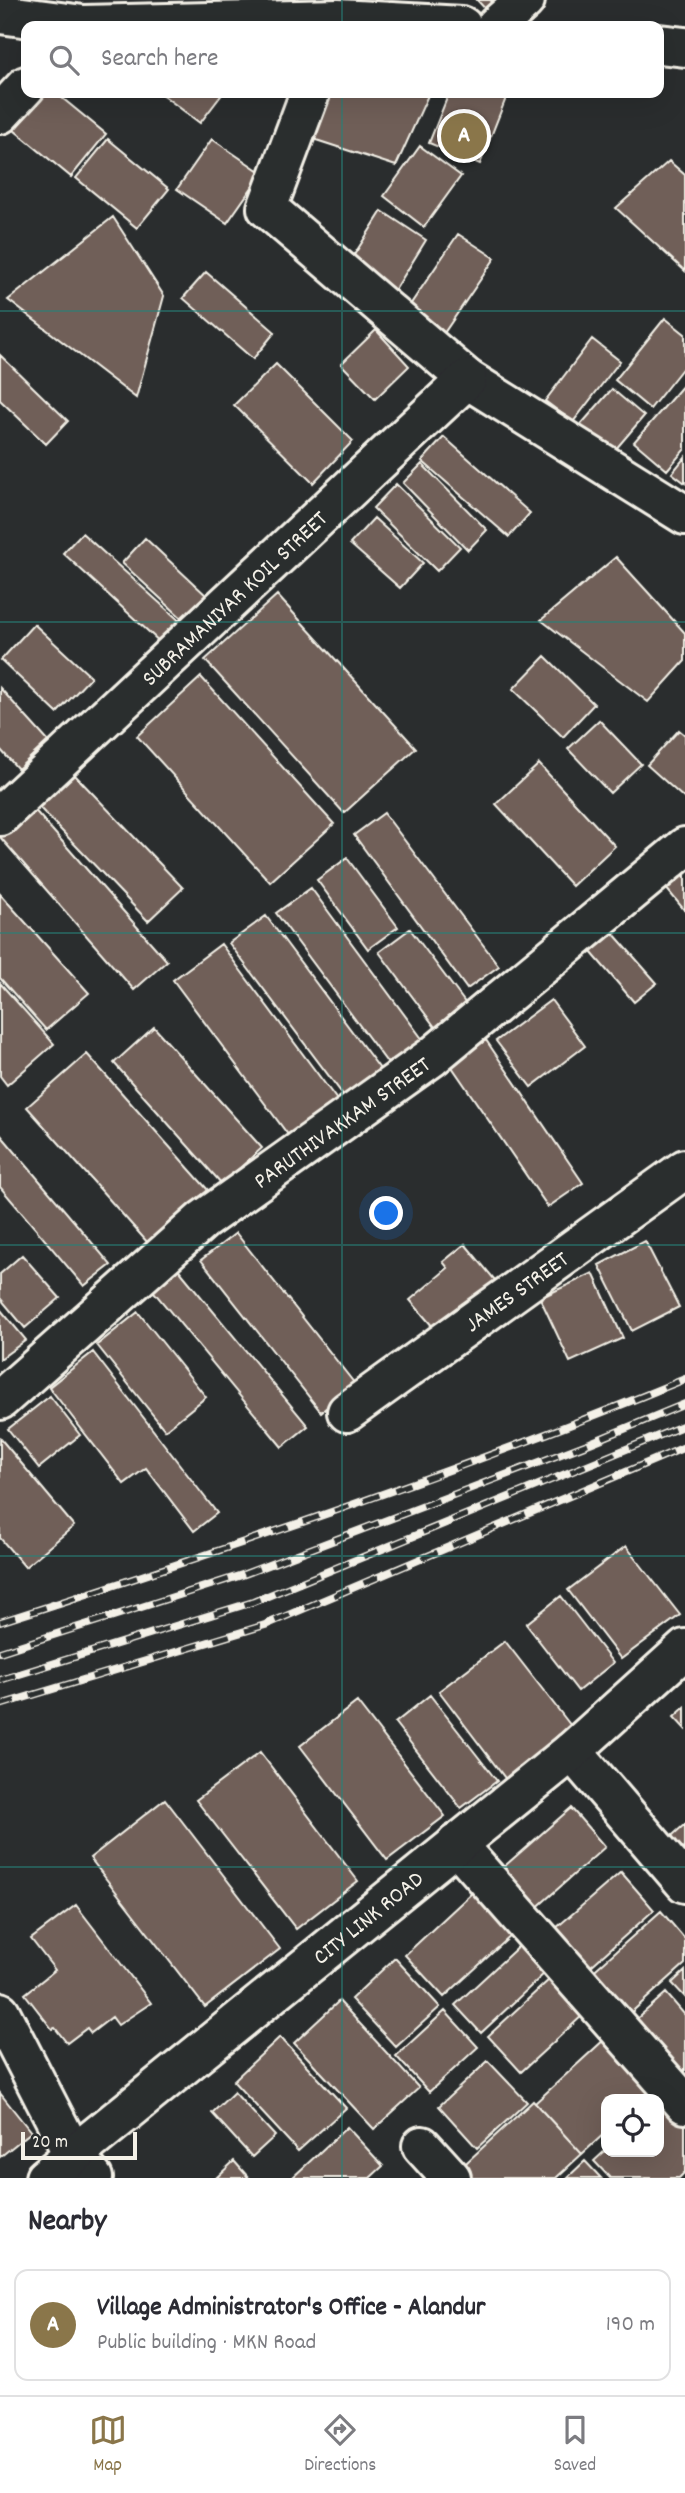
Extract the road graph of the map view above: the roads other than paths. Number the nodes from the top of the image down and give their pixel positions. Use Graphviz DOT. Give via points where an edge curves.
graph roads {
  1 [pos="459,0"];
  2 [pos="525,0"];
  3 [pos="0,14"];
  4 [pos="48,21"];
  5 [pos="487,21"];
  6 [pos="500,21"];
  7 [pos="664,45"];
  8 [pos="685,47"];
  9 [pos="21,91"];
  10 [pos="308,98"];
  11 [pos="0,114"];
  12 [pos="467,379"];
  13 [pos="685,515"];
  14 [pos="0,816"];
  15 [pos="685,847"];
  16 [pos="685,1169"];
  17 [pos="0,1400"];
  18 [pos="346,1412"];
  19 [pos="685,1649"];
  20 [pos="572,1751"];
  21 [pos="456,1844"];
  22 [pos="685,1883"];
  23 [pos="0,2012"];
  24 [pos="685,2104"];
  25 [pos="422,2146"];
  26 [pos="71,2171"];
  27 [pos="451,2178"];
  1 -- 5 [label="street"];
  2 -- 6 [label="street"];
  3 -- 4 [label="street"];
  7 -- 8 [label="street"];
  9 -- 11 [label="street"];
  10 -- 12 [label="street" via="267,208"];
  12 -- 13 [label="street"];
  12 -- 14 [label="street, SUBRAMANIYAR KOIL STREET"];
  15 -- 17 [label="street, PARUTHIVAKKAM STREET" via="432,1057 204,1220"];
  16 -- 18 [label="street, JAMES STREET"];
  19 -- 20 [label="street, CITY LINK ROAD"];
  20 -- 21 [label="street, CITY LINK ROAD"];
  20 -- 22 [label="street"];
  21 -- 24 [label="street"];
  21 -- 26 [label="street, CITY LINK ROAD"];
  23 -- 26 [label="street"];
  25 -- 27 [label="street"];
}
